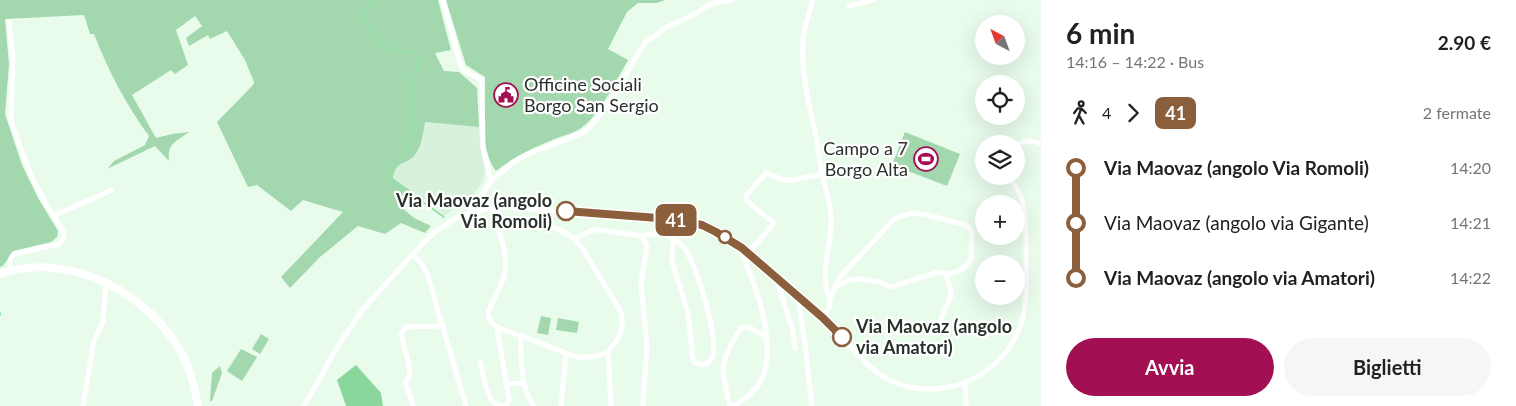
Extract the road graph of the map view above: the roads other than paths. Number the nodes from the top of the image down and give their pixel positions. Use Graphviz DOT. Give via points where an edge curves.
graph roads {
  1 [pos="443,0"];
  2 [pos="732,0"];
  3 [pos="813,0"];
  4 [pos="873,0"];
  5 [pos="849,6"];
  6 [pos="9,22"];
  7 [pos="1025,142"];
  8 [pos="1041,144"];
  9 [pos="822,174"];
  10 [pos="491,181"];
  11 [pos="1014,185"];
  12 [pos="112,190"];
  13 [pos="490,208"];
  14 [pos="469,214"];
  15 [pos="53,216"];
  16 [pos="496,223"];
  17 [pos="642,236"];
  18 [pos="673,238"];
  19 [pos="575,239"];
  20 [pos="742,248"];
  21 [pos="748,254"];
  22 [pos="413,255"];
  23 [pos="11,271"];
  24 [pos="0,274"];
  25 [pos="946,274"];
  26 [pos="776,278"];
  27 [pos="106,283"];
  28 [pos="835,287"];
  29 [pos="798,297"];
  30 [pos="830,299"];
  31 [pos="823,318"];
  32 [pos="443,326"];
  33 [pos="497,327"];
  34 [pos="930,334"];
  35 [pos="521,336"];
  36 [pos="767,338"];
  37 [pos="795,348"];
  38 [pos="608,352"];
  39 [pos="566,354"];
  40 [pos="480,362"];
  41 [pos="524,383"];
  42 [pos="965,383"];
  43 [pos="506,384"];
  44 [pos="508,405"];
  45 [pos="83,406"];
  46 [pos="198,406"];
  47 [pos="304,406"];
  48 [pos="414,406"];
  49 [pos="466,406"];
  50 [pos="534,406"];
  51 [pos="561,406"];
  52 [pos="611,406"];
  53 [pos="642,406"];
  54 [pos="730,406"];
  55 [pos="734,406"];
  56 [pos="812,406"];
  57 [pos="966,406"];
  1 -- 10 [label="street" via="463,70 482,80 483,148"];
  2 -- 10 [label="street" via="712,3 646,42 616,93 590,127 528,154"];
  3 -- 9 [label="street" via="803,39 803,61"];
  4 -- 5 [label="street"];
  6 -- 15 [label="street" via="14,58 11,121 30,173"];
  7 -- 8 [label="street"];
  9 -- 21 [label="street" via="784,180 766,173 746,196 747,201 774,222"];
  9 -- 30 [label="street" via="831,217 826,262"];
  10 -- 14 [label="street"];
  11 -- 42 [label="street" via="1025,214 1026,302 1022,323 999,361"];
  12 -- 15 [label="street"];
  13 -- 14 [label="street"];
  13 -- 16 [label="street"];
  13 -- 20 [label="street" via="503,206 686,221 702,225"];
  14 -- 22 [label="street" via="456,218 435,232"];
  15 -- 23 [label="street" via="62,230 62,241 14,254 9,263"];
  16 -- 19 [label="street" via="551,227"];
  16 -- 33 [label="street" via="505,270 488,313 492,324"];
  17 -- 18 [label="street" via="663,234"];
  17 -- 19 [label="street" via="592,230"];
  17 -- 53 [label="street" via="648,246 641,283 647,345"];
  18 -- 18 [label="street" via="672,261 688,312 693,359 698,365 710,362 713,354 710,315 691,260"];
  19 -- 38 [label="street" via="620,310 622,327"];
  20 -- 21 [label="street"];
  20 -- 36 [label="street" via="762,309"];
  21 -- 26 [label="street"];
  22 -- 32 [label="street" via="427,273"];
  22 -- 47 [label="street" via="355,321"];
  23 -- 24 [label="main road"];
  23 -- 27 [label="main road" via="62,270"];
  25 -- 28 [label="street" via="938,272 891,286 869,280 849,280"];
  25 -- 28 [label="street" via="963,269 969,263 972,232 966,225 912,213 895,218 849,266"];
  25 -- 34 [label="street" via="951,296 940,323"];
  26 -- 29 [label="street"];
  26 -- 37 [label="street" via="793,330"];
  27 -- 45 [label="street" via="103,322 94,340"];
  27 -- 46 [label="main road" via="129,295 155,318 173,340 184,359"];
  28 -- 30 [label="street"];
  29 -- 31 [label="street"];
  29 -- 56 [label="street"];
  30 -- 31 [label="street"];
  31 -- 42 [label="street" via="872,369 896,383 923,390"];
  32 -- 48 [label="street" via="406,327 401,334 410,365 406,383"];
  32 -- 49 [label="street"];
  33 -- 35 [label="street"];
  33 -- 43 [label="street"];
  35 -- 39 [label="street"];
  35 -- 41 [label="street"];
  36 -- 54 [label="street" via="748,327 741,328 724,363"];
  36 -- 55 [label="street" via="764,375 757,388"];
  38 -- 39 [label="street" via="588,358"];
  38 -- 52 [label="street"];
  39 -- 51 [label="street"];
  40 -- 44 [label="street" via="492,402"];
  41 -- 43 [label="street"];
  41 -- 50 [label="street" via="526,394"];
  42 -- 57 [label="street"];
  43 -- 44 [label="street"];
}
